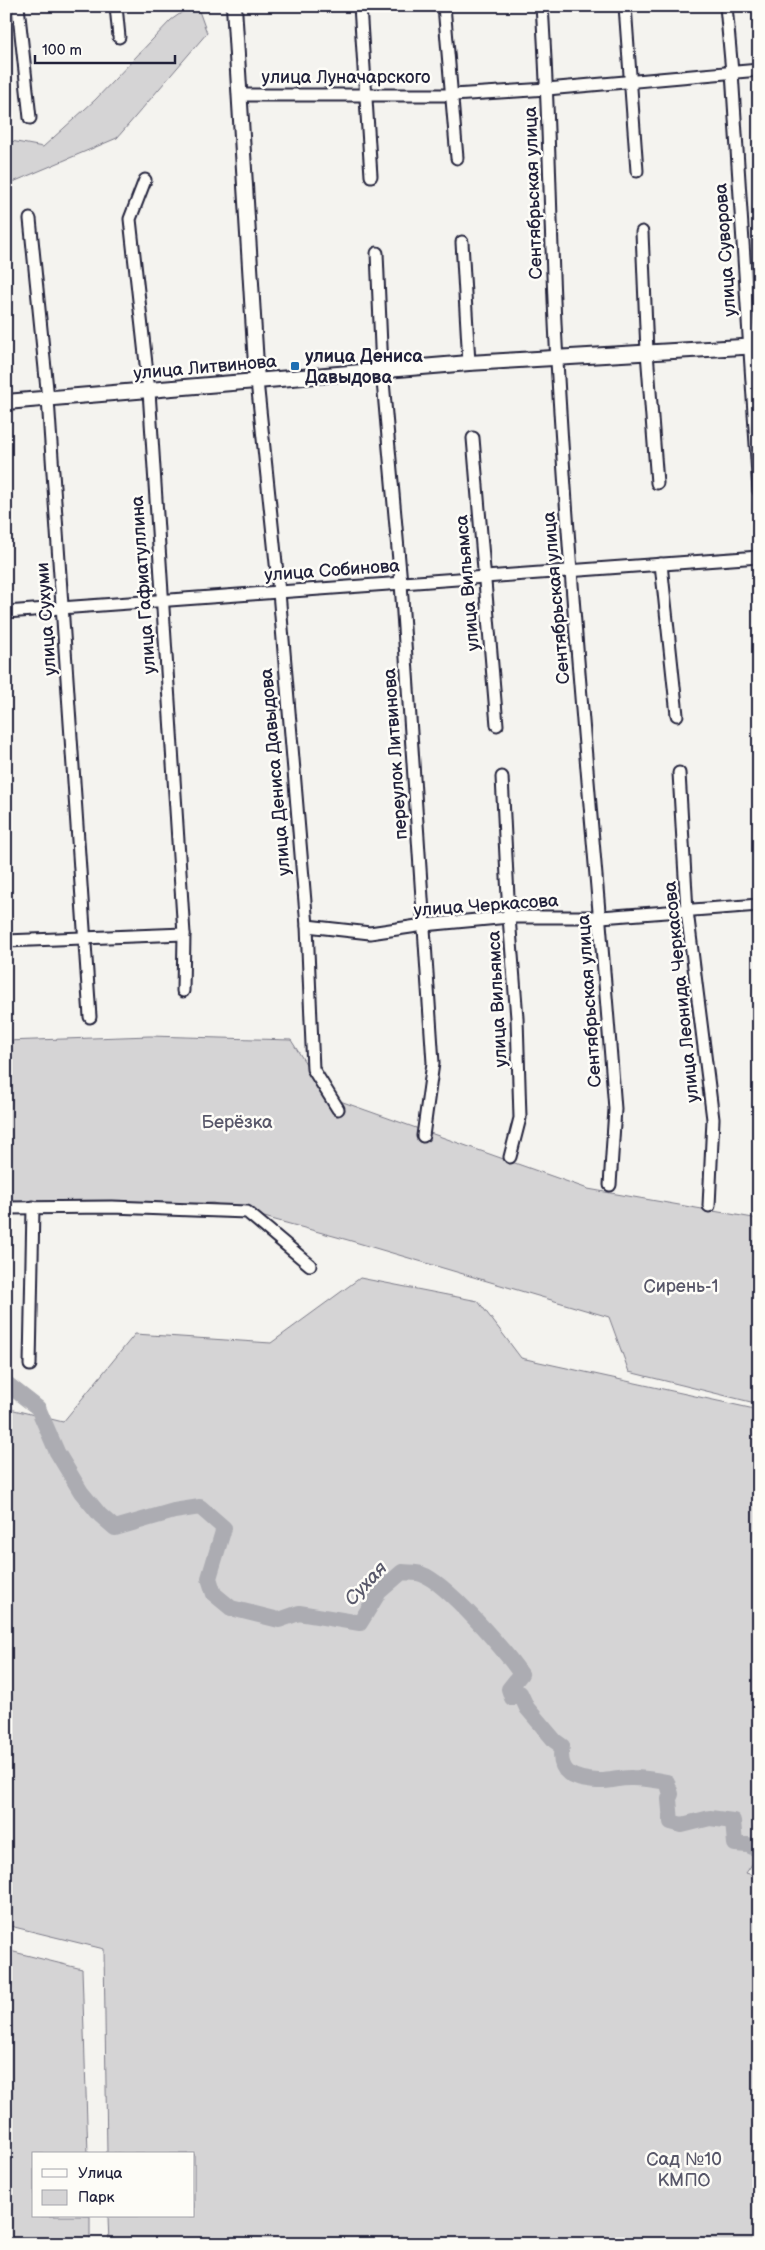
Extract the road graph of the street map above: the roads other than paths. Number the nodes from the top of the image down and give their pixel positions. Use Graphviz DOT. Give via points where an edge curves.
graph roads {
  1 [pos="18,6"];
  2 [pos="116,6"];
  3 [pos="234,6"];
  4 [pos="360,6"];
  5 [pos="444,6"];
  6 [pos="542,6"];
  7 [pos="625,6"];
  8 [pos="726,6"];
  9 [pos="119,37"];
  10 [pos="759,70"];
  11 [pos="732,72"];
  12 [pos="630,80"];
  13 [pos="547,89"];
  14 [pos="239,95"];
  15 [pos="452,95"];
  16 [pos="365,96"];
  17 [pos="30,118"];
  18 [pos="457,158"];
  19 [pos="637,171"];
  20 [pos="371,176"];
  21 [pos="145,180"];
  22 [pos="30,219"];
  23 [pos="642,232"];
  24 [pos="462,242"];
  25 [pos="377,253"];
  26 [pos="754,346"];
  27 [pos="647,352"];
  28 [pos="556,358"];
  29 [pos="469,363"];
  30 [pos="382,370"];
  31 [pos="257,381"];
  32 [pos="149,391"];
  33 [pos="48,399"];
  34 [pos="6,402"];
  35 [pos="474,438"];
  36 [pos="657,483"];
  37 [pos="759,491"];
  38 [pos="759,557"];
  39 [pos="661,564"];
  40 [pos="570,571"];
  41 [pos="484,577"];
  42 [pos="401,583"];
  43 [pos="279,592"];
  44 [pos="161,600"];
  45 [pos="63,608"];
  46 [pos="6,612"];
  47 [pos="677,714"];
  48 [pos="497,725"];
  49 [pos="679,773"];
  50 [pos="502,777"];
  51 [pos="759,905"];
  52 [pos="687,910"];
  53 [pos="509,917"];
  54 [pos="601,917"];
  55 [pos="424,925"];
  56 [pos="307,926"];
  57 [pos="184,934"];
  58 [pos="84,938"];
  59 [pos="6,941"];
  60 [pos="183,991"];
  61 [pos="90,1018"];
  62 [pos="338,1109"];
  63 [pos="423,1136"];
  64 [pos="510,1157"];
  65 [pos="610,1185"];
  66 [pos="709,1206"];
  67 [pos="33,1207"];
  68 [pos="6,1208"];
  69 [pos="310,1265"];
  70 [pos="30,1365"];
  1 -- 17 [label="street"];
  2 -- 9 [label="street"];
  3 -- 14 [label="street, улица Дениса Давыдова"];
  4 -- 16 [label="street"];
  5 -- 15 [label="street, улица Луначарского"];
  6 -- 13 [label="street, Сентябрьская улица"];
  7 -- 12 [label="street"];
  8 -- 11 [label="street, улица Суворова"];
  10 -- 11 [label="street, улица Луначарского"];
  11 -- 12 [label="street, улица Луначарского"];
  11 -- 26 [label="street, улица Суворова"];
  12 -- 13 [label="street, улица Луначарского"];
  12 -- 19 [label="street"];
  13 -- 15 [label="street, улица Луначарского"];
  13 -- 28 [label="street, Сентябрьская улица"];
  14 -- 16 [label="street, улица Луначарского"];
  14 -- 31 [label="street, улица Дениса Давыдова"];
  15 -- 16 [label="street, улица Луначарского"];
  15 -- 18 [label="street, улица Луначарского"];
  16 -- 20 [label="street"];
  21 -- 32 [label="street, улица Гафиатуллина" via="130,220"];
  22 -- 33 [label="street, улица Сухуми"];
  23 -- 27 [label="street"];
  24 -- 29 [label="street"];
  25 -- 30 [label="street, переулок Литвинова"];
  26 -- 27 [label="street, улица Литвинова"];
  26 -- 37 [label="street, улица Суворова"];
  27 -- 28 [label="street, улица Литвинова"];
  27 -- 36 [label="street"];
  28 -- 29 [label="street, улица Литвинова"];
  28 -- 40 [label="street, Сентябрьская улица"];
  29 -- 30 [label="street, улица Литвинова"];
  30 -- 31 [label="street, улица Литвинова"];
  30 -- 42 [label="street, переулок Литвинова"];
  31 -- 32 [label="street, улица Литвинова"];
  31 -- 43 [label="street, улица Дениса Давыдова"];
  32 -- 33 [label="street, улица Литвинова"];
  32 -- 44 [label="street, улица Гафиатуллина"];
  33 -- 34 [label="street, улица Литвинова"];
  33 -- 45 [label="street, улица Сухуми"];
  35 -- 41 [label="street, улица Вильямса"];
  38 -- 39 [label="street, улица Собинова"];
  39 -- 40 [label="street, улица Собинова"];
  39 -- 47 [label="street"];
  40 -- 41 [label="street, улица Собинова"];
  40 -- 54 [label="street, Сентябрьская улица"];
  41 -- 42 [label="street, улица Собинова"];
  41 -- 48 [label="street, улица Вильямса"];
  42 -- 43 [label="street, улица Собинова"];
  42 -- 55 [label="street, переулок Литвинова"];
  43 -- 44 [label="street, улица Собинова"];
  43 -- 56 [label="street, улица Дениса Давыдова"];
  44 -- 45 [label="street, улица Собинова"];
  44 -- 57 [label="street, улица Гафиатуллина"];
  45 -- 46 [label="street, улица Собинова"];
  45 -- 58 [label="street, улица Сухуми"];
  49 -- 52 [label="street, улица Леонида Черкасова"];
  50 -- 53 [label="street, улица Вильямса"];
  51 -- 52 [label="street, улица Черкасова"];
  52 -- 54 [label="street, улица Черкасова"];
  52 -- 66 [label="street, улица Леонида Черкасова" via="713,1119"];
  53 -- 54 [label="street, улица Черкасова"];
  53 -- 55 [label="street, улица Черкасова"];
  53 -- 64 [label="street, улица Вильямса" via="520,1118"];
  54 -- 65 [label="street, Сентябрьская улица" via="615,1109"];
  55 -- 56 [label="street, улица Черкасова" via="370,933"];
  55 -- 63 [label="street, переулок Литвинова" via="433,1063"];
  56 -- 62 [label="street, улица Дениса Давыдова" via="313,1069"];
  57 -- 58 [label="street"];
  57 -- 60 [label="street, улица Гафиатуллина"];
  58 -- 59 [label="street"];
  58 -- 61 [label="street, улица Сухуми"];
  67 -- 68 [label="street"];
  67 -- 69 [label="street" via="247,1212"];
  67 -- 70 [label="street"];
}
